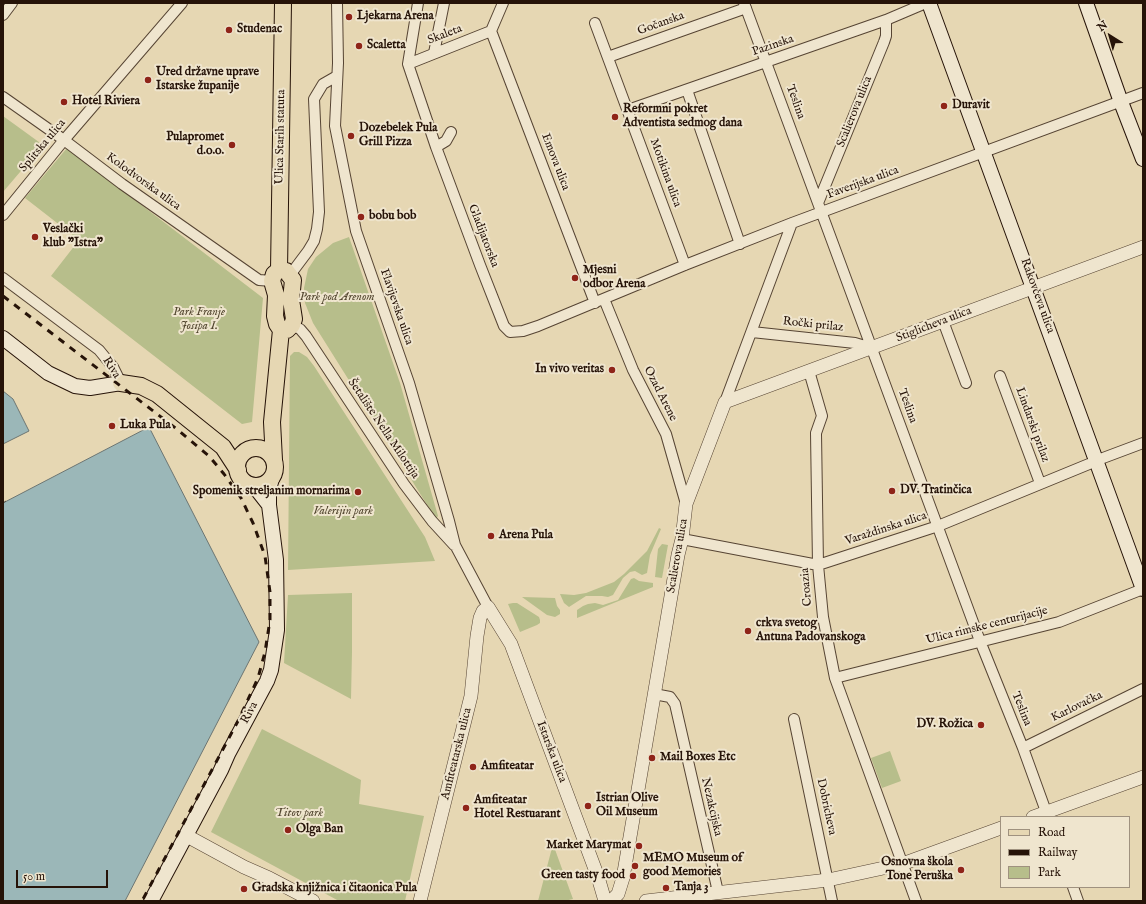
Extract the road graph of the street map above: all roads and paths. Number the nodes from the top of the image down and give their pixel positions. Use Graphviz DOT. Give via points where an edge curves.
graph roads {
  1 [pos="12,3"];
  2 [pos="182,3"];
  3 [pos="282,3"];
  4 [pos="337,3"];
  5 [pos="418,3"];
  6 [pos="444,3"];
  7 [pos="503,3"];
  8 [pos="926,3"];
  9 [pos="930,3"];
  10 [pos="1086,3"];
  11 [pos="745,5"];
  12 [pos="3,15"];
  13 [pos="886,20"];
  14 [pos="595,23"];
  15 [pos="491,31"];
  16 [pos="434,53"];
  17 [pos="608,57"];
  18 [pos="766,62"];
  19 [pos="408,64"];
  20 [pos="337,76"];
  21 [pos="687,90"];
  22 [pos="1143,93"];
  23 [pos="3,97"];
  24 [pos="1121,102"];
  25 [pos="628,110"];
  26 [pos="451,132"];
  27 [pos="64,140"];
  28 [pos="436,147"];
  29 [pos="984,152"];
  30 [pos="1143,159"];
  31 [pos="820,207"];
  32 [pos="3,215"];
  33 [pos="792,223"];
  34 [pos="740,244"];
  35 [pos="1143,248"];
  36 [pos="685,265"];
  37 [pos="280,276"];
  38 [pos="3,278"];
  39 [pos="1034,288"];
  40 [pos="600,301"];
  41 [pos="943,321"];
  42 [pos="287,327"];
  43 [pos="752,332"];
  44 [pos="3,338"];
  45 [pos="872,348"];
  46 [pos="809,371"];
  47 [pos="1000,376"];
  48 [pos="121,383"];
  49 [pos="966,383"];
  50 [pos="726,402"];
  51 [pos="272,422"];
  52 [pos="1143,443"];
  53 [pos="223,447"];
  54 [pos="251,449"];
  55 [pos="1103,458"];
  56 [pos="274,460"];
  57 [pos="1089,464"];
  58 [pos="238,470"];
  59 [pos="272,478"];
  60 [pos="1040,483"];
  61 [pos="249,484"];
  62 [pos="686,504"];
  63 [pos="269,506"];
  64 [pos="938,526"];
  65 [pos="682,539"];
  66 [pos="455,545"];
  67 [pos="818,565"];
  68 [pos="1143,589"];
  69 [pos="488,607"];
  70 [pos="980,641"];
  71 [pos="834,678"];
  72 [pos="1143,689"];
  73 [pos="654,694"];
  74 [pos="794,719"];
  75 [pos="1023,748"];
  76 [pos="1143,777"];
  77 [pos="1047,815"];
  78 [pos="1000,828"];
  79 [pos="187,836"];
  80 [pos="902,864"];
  81 [pos="828,880"];
  82 [pos="1073,888"];
  83 [pos="718,892"];
  84 [pos="151,901"];
  85 [pos="313,901"];
  86 [pos="420,901"];
  87 [pos="605,901"];
  88 [pos="611,901"];
  89 [pos="646,901"];
  90 [pos="832,901"];
  91 [pos="916,901"];
  92 [pos="1078,901"];
  1 -- 12 [label="street"];
  2 -- 27 [label="street, Splitska ulica"];
  3 -- 37 [label="main road, Ulica Starih statuta"];
  4 -- 20 [label="street, Flavijevska ulica"];
  5 -- 19 [label="street, Gladijatorska"];
  6 -- 16 [label="street"];
  7 -- 15 [label="street"];
  8 -- 13 [label="street, Pazinska"];
  9 -- 29 [label="main road, Rakovčeva ulica"];
  10 -- 24 [label="main road"];
  11 -- 17 [label="street, Gočanska"];
  11 -- 18 [label="street, Teslina"];
  13 -- 18 [label="street, Pazinska"];
  13 -- 31 [label="street, Scalierova ulica" via="884,42"];
  14 -- 17 [label="street, Motikina ulica"];
  15 -- 16 [label="street, Skaleta"];
  15 -- 40 [label="street, Emova ulica"];
  16 -- 19 [label="street, Skaleta"];
  17 -- 25 [label="street, Motikina ulica"];
  18 -- 21 [label="street, Pazinska"];
  18 -- 31 [label="street, Teslina"];
  19 -- 28 [label="street, Gladijatorska"];
  20 -- 37 [label="street" via="323,84 314,99 319,212 314,241 308,251"];
  20 -- 66 [label="street, Flavijevska ulica" via="335,126 356,231 409,383"];
  21 -- 25 [label="street, Pazinska"];
  21 -- 34 [label="street"];
  22 -- 24 [label="street, Faverijska ulica"];
  23 -- 27 [label="street, Kolodvorska ulica"];
  24 -- 29 [label="street, Faverijska ulica"];
  24 -- 30 [label="main road"];
  25 -- 36 [label="street, Motikina ulica"];
  26 -- 28 [label="street" via="446,141"];
  27 -- 32 [label="street, Splitska ulica"];
  27 -- 37 [label="street, Kolodvorska ulica" via="259,280"];
  28 -- 40 [label="street, Gladijatorska" via="485,279 504,326 510,332 523,331"];
  29 -- 31 [label="street, Faverijska ulica"];
  29 -- 39 [label="main road, Rakovčeva ulica"];
  31 -- 33 [label="street, Faverijska ulica"];
  31 -- 45 [label="street, Teslina"];
  33 -- 34 [label="street, Faverijska ulica"];
  33 -- 43 [label="street, Scalierova ulica"];
  34 -- 36 [label="street, Faverijska ulica"];
  35 -- 39 [label="street, Stiglicheva ulica"];
  36 -- 40 [label="street, Faverijska ulica"];
  37 -- 42 [label="main road, Ulica Starih statuta" via="276,295 276,324"];
  38 -- 48 [label="street, Riva" via="99,350 113,367"];
  39 -- 41 [label="street, Stiglicheva ulica"];
  39 -- 68 [label="main road, Rakovčeva ulica"];
  40 -- 62 [label="street, Ozad Arene" via="666,434"];
  41 -- 45 [label="street, Stiglicheva ulica"];
  41 -- 49 [label="street"];
  42 -- 51 [label="main road, Ulica Starih statuta"];
  42 -- 66 [label="street, Šetalište Nella Milottija" via="300,330 306,336 404,484 432,521"];
  43 -- 45 [label="street, Ročki prilaz" via="855,343"];
  43 -- 50 [label="street, Scalierova ulica"];
  44 -- 48 [label="main road" via="48,373 75,386 90,388"];
  45 -- 46 [label="street, Stiglicheva ulica"];
  45 -- 64 [label="street, Teslina"];
  46 -- 50 [label="street, Stiglicheva ulica"];
  46 -- 67 [label="street, Croazia" via="822,416 816,433"];
  47 -- 60 [label="street, Lindarski prilaz"];
  48 -- 53 [label="main road, Riva" via="147,388 157,394"];
  50 -- 62 [label="street, Scalierova ulica"];
  51 -- 54 [label="main road, Ulica Starih statuta" via="267,435 260,444"];
  51 -- 56 [label="main road, Ulica Starih statuta"];
  52 -- 55 [label="street"];
  53 -- 54 [label="main road, Riva" via="240,451"];
  53 -- 58 [label="main road, Riva"];
  54 -- 56 [label="main road" via="266,451"];
  54 -- 58 [label="main road" via="240,458"];
  56 -- 59 [label="main road" via="275,472"];
  57 -- 60 [label="street, Varaždinska ulica"];
  58 -- 61 [label="main road" via="240,476"];
  59 -- 61 [label="main road" via="262,485"];
  59 -- 63 [label="main road, Riva"];
  60 -- 64 [label="street, Varaždinska ulica"];
  61 -- 63 [label="main road, Riva"];
  62 -- 65 [label="street, Scalierova ulica"];
  63 -- 79 [label="main road, Riva" via="276,560 277,630 271,670"];
  64 -- 67 [label="street, Varaždinska ulica"];
  64 -- 70 [label="street, Teslina"];
  65 -- 67 [label="street, Varaždinska ulica"];
  65 -- 73 [label="street, Scalierova ulica"];
  66 -- 69 [label="street, Flavijevska ulica"];
  67 -- 71 [label="street, Croazia" via="823,617"];
  68 -- 70 [label="street, Ulica rimske centurijacije" via="1065,620"];
  69 -- 86 [label="street, Amfiteatarska ulica" via="480,618 471,696"];
  69 -- 87 [label="street, Istarska ulica" via="511,644"];
  70 -- 71 [label="street, Ulica rimske centurijacije"];
  70 -- 75 [label="street, Teslina"];
  71 -- 80 [label="street, Croazia"];
  72 -- 75 [label="street, Karlovačka"];
  73 -- 83 [label="street, Nezakcijska" via="670,697 675,704"];
  73 -- 88 [label="street, Scalierova ulica" via="623,878 618,894"];
  74 -- 81 [label="street, Dobricheva"];
  75 -- 77 [label="street, Teslina"];
  76 -- 77 [label="street"];
  78 -- 80 [label="street"];
  79 -- 84 [label="main road, Riva"];
  79 -- 85 [label="street"];
  80 -- 81 [label="street"];
  80 -- 91 [label="street, Croazia"];
  81 -- 83 [label="street"];
  81 -- 90 [label="street, Dobricheva"];
  82 -- 92 [label="street"];
  83 -- 89 [label="street"];
}
